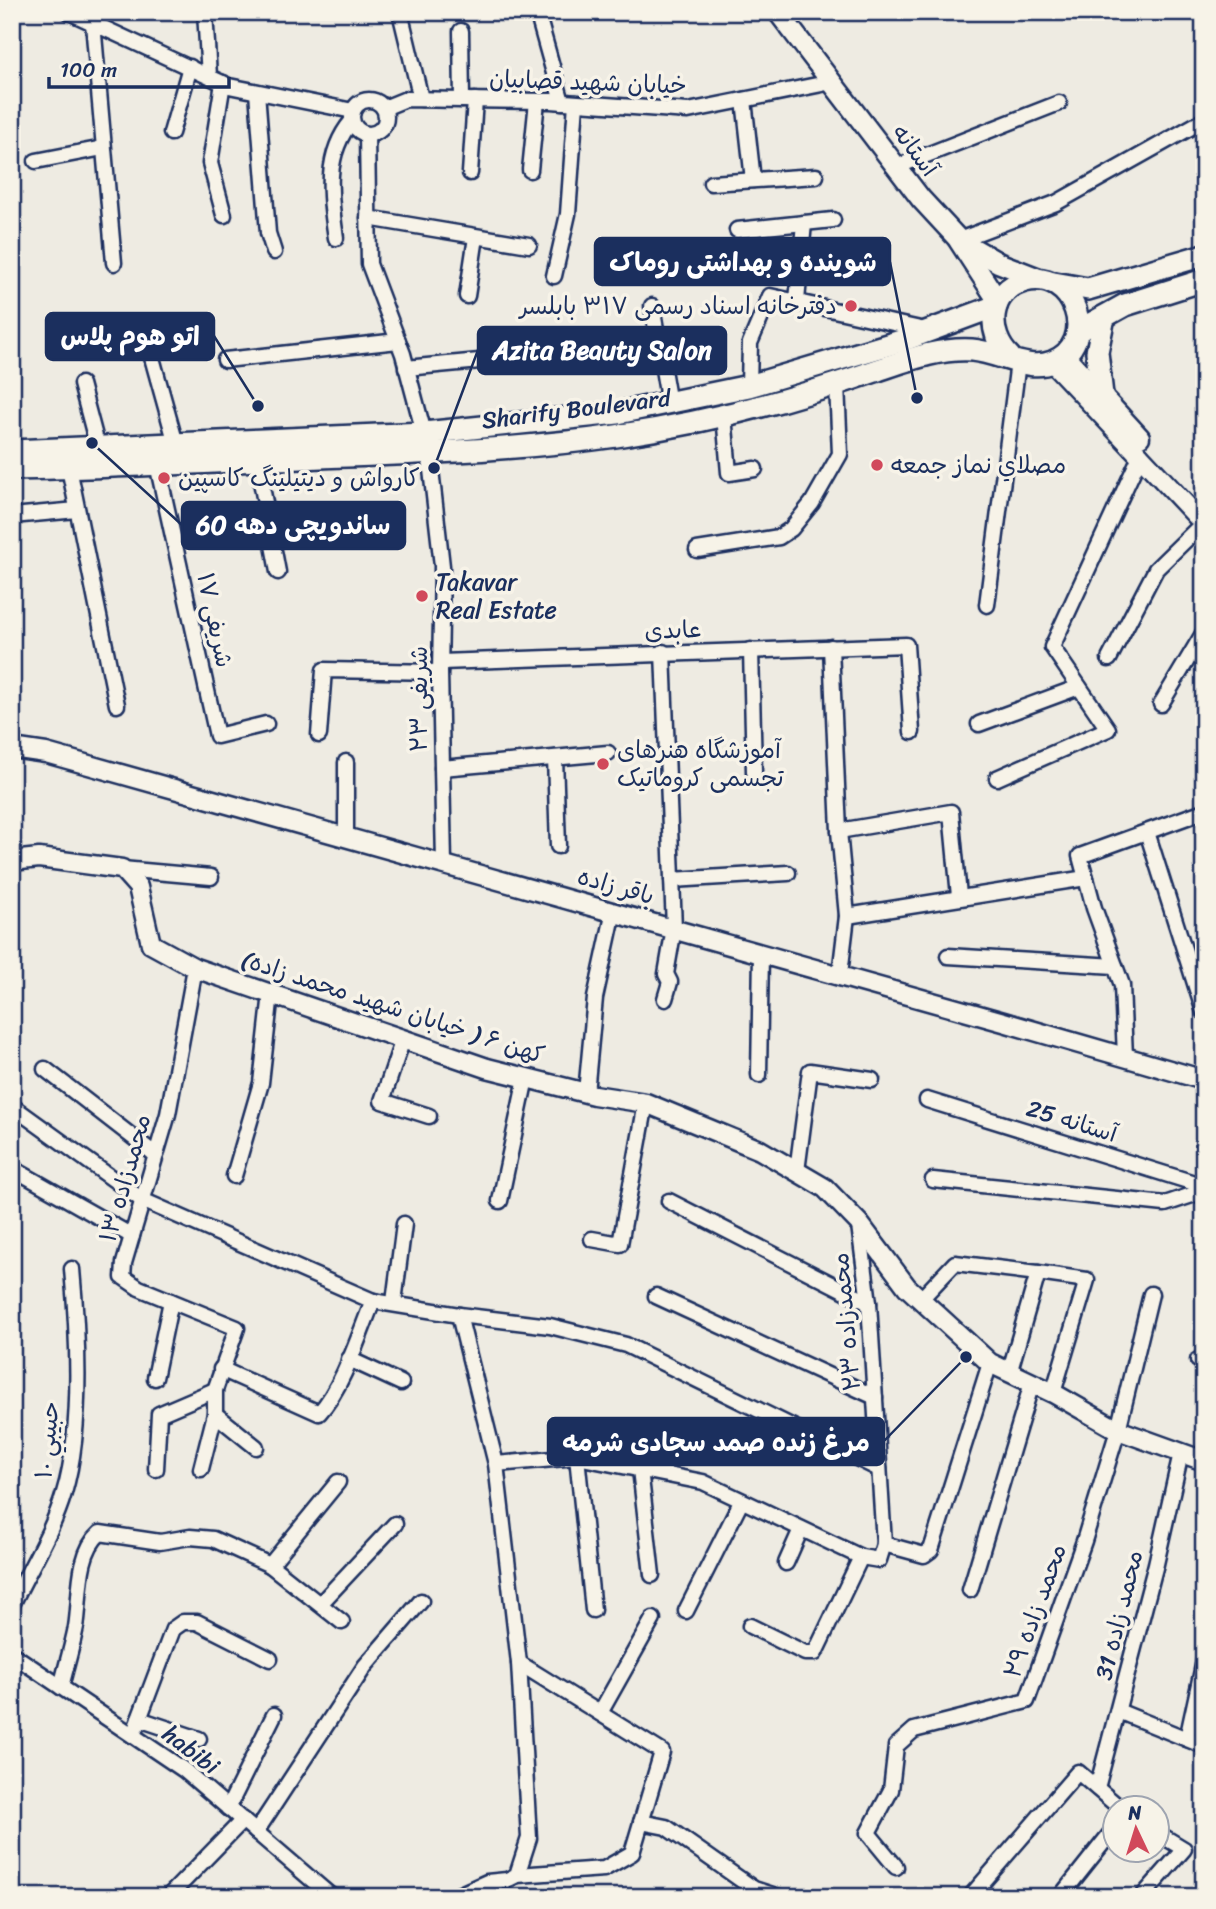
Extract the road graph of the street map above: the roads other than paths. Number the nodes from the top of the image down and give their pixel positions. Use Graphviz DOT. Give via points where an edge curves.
graph roads {
  1 [pos="69,12"];
  2 [pos="205,12"];
  3 [pos="400,12"];
  4 [pos="537,12"];
  5 [pos="778,12"];
  6 [pos="93,23"];
  7 [pos="461,31"];
  8 [pos="190,67"];
  9 [pos="209,76"];
  10 [pos="832,82"];
  11 [pos="223,83"];
  12 [pos="257,92"];
  13 [pos="421,99"];
  14 [pos="468,100"];
  15 [pos="744,100"];
  16 [pos="537,101"];
  17 [pos="569,102"];
  18 [pos="1059,103"];
  19 [pos="384,108"];
  20 [pos="352,116"];
  21 [pos="1204,120"];
  22 [pos="171,133"];
  23 [pos="367,134"];
  24 [pos="103,148"];
  25 [pos="36,161"];
  26 [pos="896,167"];
  27 [pos="530,170"];
  28 [pos="470,173"];
  29 [pos="816,176"];
  30 [pos="753,180"];
  31 [pos="711,183"];
  32 [pos="224,215"];
  33 [pos="368,218"];
  34 [pos="833,220"];
  35 [pos="804,223"];
  36 [pos="737,230"];
  37 [pos="476,237"];
  38 [pos="336,238"];
  39 [pos="959,240"];
  40 [pos="528,245"];
  41 [pos="274,252"];
  42 [pos="1204,255"];
  43 [pos="114,263"];
  44 [pos="554,276"];
  45 [pos="1047,281"];
  46 [pos="1204,281"];
  47 [pos="467,296"];
  48 [pos="797,301"];
  49 [pos="997,304"];
  50 [pos="652,306"];
  51 [pos="1104,317"];
  52 [pos="936,330"];
  53 [pos="1078,331"];
  54 [pos="398,341"];
  55 [pos="596,350"];
  56 [pos="949,350"];
  57 [pos="151,354"];
  58 [pos="1058,358"];
  59 [pos="225,360"];
  60 [pos="1014,360"];
  61 [pos="406,368"];
  62 [pos="81,384"];
  63 [pos="837,384"];
  64 [pos="749,386"];
  65 [pos="1102,395"];
  66 [pos="668,404"];
  67 [pos="724,415"];
  68 [pos="426,443"];
  69 [pos="176,444"];
  70 [pos="98,448"];
  71 [pos="12,451"];
  72 [pos="1140,454"];
  73 [pos="257,460"];
  74 [pos="157,464"];
  75 [pos="69,468"];
  76 [pos="12,469"];
  77 [pos="755,469"];
  78 [pos="77,510"];
  79 [pos="12,516"];
  80 [pos="1203,518"];
  81 [pos="697,550"];
  82 [pos="278,572"];
  83 [pos="986,605"];
  84 [pos="1204,632"];
  85 [pos="831,647"];
  86 [pos="751,650"];
  87 [pos="663,652"];
  88 [pos="1109,659"];
  89 [pos="441,667"];
  90 [pos="1079,687"];
  91 [pos="1161,704"];
  92 [pos="117,705"];
  93 [pos="266,724"];
  94 [pos="979,724"];
  95 [pos="912,732"];
  96 [pos="319,735"];
  97 [pos="12,748"];
  98 [pos="608,753"];
  99 [pos="555,758"];
  100 [pos="346,762"];
  101 [pos="442,768"];
  102 [pos="754,772"];
  103 [pos="997,778"];
  104 [pos="1204,811"];
  105 [pos="839,831"];
  106 [pos="1147,832"];
  107 [pos="346,836"];
  108 [pos="558,846"];
  109 [pos="12,861"];
  110 [pos="444,863"];
  111 [pos="122,869"];
  112 [pos="788,873"];
  113 [pos="211,877"];
  114 [pos="1086,878"];
  115 [pos="673,880"];
  116 [pos="959,896"];
  117 [pos="614,911"];
  118 [pos="847,915"];
  119 [pos="674,928"];
  120 [pos="761,953"];
  121 [pos="948,957"];
  122 [pos="1115,966"];
  123 [pos="195,968"];
  124 [pos="840,974"];
  125 [pos="271,993"];
  126 [pos="666,999"];
  127 [pos="1204,1012"];
  128 [pos="403,1039"];
  129 [pos="1125,1057"];
  130 [pos="45,1069"];
  131 [pos="759,1075"];
  132 [pos="526,1078"];
  133 [pos="872,1080"];
  134 [pos="1204,1080"];
  135 [pos="586,1093"];
  136 [pos="927,1100"];
  137 [pos="646,1103"];
  138 [pos="12,1106"];
  139 [pos="429,1116"];
  140 [pos="156,1155"];
  141 [pos="12,1168"];
  142 [pos="797,1171"];
  143 [pos="234,1176"];
  144 [pos="933,1180"];
  145 [pos="1204,1189"];
  146 [pos="142,1200"];
  147 [pos="500,1201"];
  148 [pos="668,1201"];
  149 [pos="859,1223"];
  150 [pos="404,1224"];
  151 [pos="132,1236"];
  152 [pos="592,1240"];
  153 [pos="72,1269"];
  154 [pos="1038,1273"];
  155 [pos="1151,1294"];
  156 [pos="656,1296"];
  157 [pos="919,1300"];
  158 [pos="171,1301"];
  159 [pos="373,1301"];
  160 [pos="394,1302"];
  161 [pos="869,1303"];
  162 [pos="459,1315"];
  163 [pos="349,1359"];
  164 [pos="990,1363"];
  165 [pos="221,1368"];
  166 [pos="1010,1370"];
  167 [pos="155,1378"];
  168 [pos="401,1383"];
  169 [pos="1032,1383"];
  170 [pos="215,1390"];
  171 [pos="1053,1393"];
  172 [pos="875,1397"];
  173 [pos="215,1414"];
  174 [pos="1118,1430"];
  175 [pos="256,1447"];
  176 [pos="1181,1453"];
  177 [pos="577,1457"];
  178 [pos="1204,1461"];
  179 [pos="496,1465"];
  180 [pos="156,1469"];
  181 [pos="201,1469"];
  182 [pos="640,1469"];
  183 [pos="879,1469"];
  184 [pos="338,1482"];
  185 [pos="741,1502"];
  186 [pos="395,1524"];
  187 [pos="801,1529"];
  188 [pos="884,1544"];
  189 [pos="861,1557"];
  190 [pos="786,1563"];
  191 [pos="270,1565"];
  192 [pos="652,1575"];
  193 [pos="970,1590"];
  194 [pos="421,1601"];
  195 [pos="320,1604"];
  196 [pos="12,1605"];
  197 [pos="593,1611"];
  198 [pos="686,1611"];
  199 [pos="653,1619"];
  200 [pos="342,1622"];
  201 [pos="750,1626"];
  202 [pos="12,1654"];
  203 [pos="270,1659"];
  204 [pos="1204,1661"];
  205 [pos="519,1663"];
  206 [pos="61,1687"];
  207 [pos="1118,1711"];
  208 [pos="600,1713"];
  209 [pos="274,1715"];
  210 [pos="139,1719"];
  211 [pos="132,1735"];
  212 [pos="199,1739"];
  213 [pos="1187,1739"];
  214 [pos="1204,1746"];
  215 [pos="1097,1788"];
  216 [pos="1104,1794"];
  217 [pos="228,1808"];
  218 [pos="243,1821"];
  219 [pos="641,1822"];
  220 [pos="256,1832"];
  221 [pos="1170,1840"];
  222 [pos="1100,1848"];
  223 [pos="896,1867"];
  224 [pos="517,1875"];
  225 [pos="168,1897"];
  226 [pos="332,1897"];
  227 [pos="454,1897"];
  228 [pos="779,1897"];
  229 [pos="970,1897"];
  230 [pos="1060,1897"];
  231 [pos="1142,1897"];
  1 -- 6 [label="street"];
  2 -- 9 [label="street"];
  3 -- 13 [label="street"];
  4 -- 17 [label="street"];
  5 -- 10 [label="main road, آستانه"];
  6 -- 8 [label="street"];
  6 -- 24 [label="street"];
  7 -- 14 [label="street"];
  8 -- 9 [label="street"];
  8 -- 22 [label="street"];
  9 -- 11 [label="street"];
  10 -- 15 [label="street, خیابان شهید قصابیان"];
  10 -- 26 [label="main road, آستانه"];
  11 -- 12 [label="street"];
  11 -- 32 [label="street" via="210,163"];
  12 -- 20 [label="street"];
  12 -- 41 [label="street" via="267,220"];
  13 -- 14 [label="street, خیابان شهید قصابیان"];
  13 -- 19 [label="street, خیابان شهید قصابیان" via="406,99"];
  14 -- 16 [label="street, خیابان شهید قصابیان"];
  14 -- 28 [label="street"];
  15 -- 17 [label="street, خیابان شهید قصابیان" via="688,111"];
  15 -- 30 [label="street"];
  16 -- 17 [label="street, خیابان شهید قصابیان"];
  16 -- 27 [label="street"];
  17 -- 44 [label="street" via="568,214"];
  18 -- 26 [label="street"];
  19 -- 20 [label="street" via="378,102 363,101"];
  19 -- 23 [label="street" via="385,122 375,133"];
  20 -- 23 [label="street" via="355,127"];
  20 -- 38 [label="street" via="338,137 329,191"];
  21 -- 39 [label="street" via="1056,203"];
  23 -- 33 [label="street, شریفی ۲۳"];
  24 -- 25 [label="street"];
  24 -- 43 [label="street"];
  26 -- 39 [label="main road, آستانه"];
  29 -- 30 [label="street"];
  30 -- 31 [label="street"];
  33 -- 37 [label="street"];
  33 -- 54 [label="street, شریفی ۲۳" via="369,264"];
  34 -- 35 [label="street"];
  35 -- 36 [label="street"];
  35 -- 48 [label="street"];
  37 -- 40 [label="street"];
  37 -- 47 [label="street"];
  39 -- 45 [label="main road, آستانه" via="999,263"];
  39 -- 49 [label="main road"];
  42 -- 45 [label="main road" via="1088,289"];
  45 -- 49 [label="main road" via="1018,284"];
  45 -- 53 [label="main road" via="1062,288 1076,307"];
  46 -- 51 [label="main road" via="1125,305"];
  48 -- 52 [label="street"];
  48 -- 64 [label="street" via="770,296 751,343"];
  49 -- 52 [label="main road, Sharify Boulevard"];
  49 -- 60 [label="main road" via="993,317 996,340"];
  50 -- 66 [label="street"];
  51 -- 53 [label="main road"];
  51 -- 65 [label="main road" via="1097,352"];
  52 -- 56 [label="main road" via="956,330 960,336"];
  52 -- 64 [label="main road, Sharify Boulevard"];
  53 -- 58 [label="main road"];
  54 -- 59 [label="street"];
  54 -- 61 [label="street, شریفی ۲۳"];
  55 -- 61 [label="street"];
  56 -- 60 [label="main road, Sharify Boulevard"];
  56 -- 63 [label="main road, Sharify Boulevard"];
  57 -- 69 [label="street"];
  58 -- 60 [label="main road" via="1041,365"];
  58 -- 65 [label="street"];
  58 -- 72 [label="street"];
  60 -- 83 [label="street"];
  61 -- 68 [label="street, شریفی ۲۳"];
  62 -- 70 [label="street"];
  63 -- 67 [label="main road, Sharify Boulevard"];
  63 -- 81 [label="street" via="840,454 791,529 779,537"];
  64 -- 66 [label="main road, Sharify Boulevard"];
  65 -- 80 [label="street"];
  66 -- 68 [label="main road, Sharify Boulevard"];
  67 -- 68 [label="main road, Sharify Boulevard" via="616,436"];
  67 -- 77 [label="street" via="729,473"];
  68 -- 69 [label="main road, Sharify Boulevard"];
  68 -- 73 [label="main road, Sharify Boulevard"];
  68 -- 89 [label="street, شریفی ۲۳" via="442,566"];
  69 -- 70 [label="main road, Sharify Boulevard"];
  70 -- 71 [label="main road, Sharify Boulevard"];
  72 -- 80 [label="street"];
  72 -- 90 [label="street" via="1052,647"];
  73 -- 74 [label="main road, Sharify Boulevard"];
  73 -- 82 [label="street"];
  74 -- 75 [label="main road, Sharify Boulevard"];
  74 -- 93 [label="street, شریفی ۱۷" via="217,736"];
  75 -- 76 [label="main road, Sharify Boulevard"];
  75 -- 78 [label="street"];
  78 -- 79 [label="street"];
  78 -- 92 [label="street"];
  80 -- 88 [label="street" via="1156,569"];
  84 -- 91 [label="street"];
  85 -- 86 [label="street, عابدی"];
  85 -- 95 [label="street, عابدی" via="906,645"];
  85 -- 105 [label="street"];
  86 -- 87 [label="street, عابدی"];
  86 -- 102 [label="street"];
  87 -- 89 [label="street, عابدی"];
  87 -- 115 [label="street"];
  89 -- 96 [label="street, عابدی" via="324,670"];
  89 -- 101 [label="street, شریفی ۲۳"];
  90 -- 94 [label="street"];
  90 -- 103 [label="street" via="1108,729"];
  97 -- 107 [label="street, باقر زاده" via="46,753"];
  98 -- 99 [label="street"];
  99 -- 101 [label="street"];
  99 -- 108 [label="street"];
  100 -- 107 [label="street"];
  101 -- 110 [label="street, شریفی ۲۳"];
  104 -- 106 [label="street"];
  105 -- 116 [label="street" via="951,812"];
  105 -- 118 [label="street"];
  106 -- 114 [label="street" via="1080,856"];
  106 -- 127 [label="street"];
  107 -- 110 [label="street, باقر زاده"];
  109 -- 111 [label="street" via="39,858"];
  110 -- 117 [label="street, باقر زاده"];
  111 -- 113 [label="street"];
  111 -- 123 [label="street, کهن ۶ ( خیابان شهید محمد زاده)" via="138,887 151,944"];
  112 -- 115 [label="street"];
  114 -- 116 [label="street"];
  114 -- 122 [label="street"];
  115 -- 119 [label="street"];
  116 -- 118 [label="street"];
  117 -- 119 [label="street, باقر زاده"];
  117 -- 135 [label="street" via="595,998"];
  118 -- 124 [label="street"];
  119 -- 120 [label="street, باقر زاده"];
  119 -- 126 [label="street"];
  120 -- 124 [label="street, باقر زاده"];
  120 -- 131 [label="street"];
  121 -- 122 [label="street"];
  122 -- 129 [label="street" via="1122,985"];
  123 -- 125 [label="street, کهن ۶ ( خیابان شهید محمد زاده)"];
  123 -- 140 [label="street, محمدزاده ۱۳"];
  124 -- 129 [label="street, باقر زاده"];
  125 -- 128 [label="street, کهن ۶ ( خیابان شهید محمد زاده)"];
  125 -- 143 [label="street" via="261,1083"];
  128 -- 132 [label="street, کهن ۶ ( خیابان شهید محمد زاده)"];
  128 -- 139 [label="street" via="383,1101"];
  129 -- 134 [label="street, باقر زاده"];
  130 -- 140 [label="street"];
  132 -- 135 [label="street, کهن ۶ ( خیابان شهید محمد زاده)"];
  132 -- 147 [label="street"];
  133 -- 142 [label="street" via="810,1072"];
  135 -- 137 [label="street, کهن ۶ ( خیابان شهید محمد زاده)"];
  136 -- 145 [label="street, آستانه 25"];
  137 -- 142 [label="street, کهن ۶ ( خیابان شهید محمد زاده)" via="760,1150"];
  137 -- 152 [label="street" via="620,1244"];
  138 -- 146 [label="street"];
  140 -- 146 [label="street, محمدزاده ۱۳"];
  141 -- 151 [label="street"];
  142 -- 149 [label="street, کهن ۶ ( خیابان شهید محمد زاده)" via="825,1188"];
  144 -- 145 [label="street" via="1165,1204"];
  146 -- 151 [label="street, محمدزاده ۱۳"];
  146 -- 159 [label="street"];
  148 -- 161 [label="street"];
  149 -- 157 [label="street, کهن ۶ ( خیابان شهید محمد زاده)"];
  149 -- 161 [label="street, محمدزاده ۲۳"];
  150 -- 160 [label="street"];
  151 -- 158 [label="street, محمدزاده ۱۳" via="123,1277"];
  153 -- 196 [label="street, حبيبي ١٠" via="76,1373 69,1469 64,1494"];
  154 -- 157 [label="street" via="955,1263"];
  154 -- 166 [label="street"];
  154 -- 171 [label="street" via="1087,1280"];
  155 -- 174 [label="street"];
  156 -- 172 [label="street"];
  157 -- 164 [label="street, کهن ۶ ( خیابان شهید محمد زاده)"];
  158 -- 165 [label="street, محمدزاده ۱۳" via="237,1328"];
  158 -- 167 [label="street"];
  159 -- 160 [label="street"];
  159 -- 163 [label="street"];
  160 -- 162 [label="street"];
  161 -- 172 [label="street, محمدزاده ۲۳"];
  162 -- 179 [label="street"];
  162 -- 183 [label="street" via="550,1326 626,1345"];
  163 -- 165 [label="street" via="319,1413"];
  163 -- 168 [label="street"];
  164 -- 166 [label="street, کهن ۶ ( خیابان شهید محمد زاده)"];
  164 -- 188 [label="street" via="931,1550 924,1555"];
  165 -- 170 [label="street"];
  166 -- 169 [label="street, کهن ۶ ( خیابان شهید محمد زاده)"];
  169 -- 171 [label="street, کهن ۶ ( خیابان شهید محمد زاده)"];
  169 -- 193 [label="street"];
  170 -- 173 [label="street"];
  170 -- 180 [label="street" via="159,1414"];
  171 -- 174 [label="street, کهن ۶ ( خیابان شهید محمد زاده)"];
  172 -- 183 [label="street, محمدزاده ۲۳"];
  173 -- 175 [label="street"];
  173 -- 181 [label="street"];
  174 -- 176 [label="street, کهن ۶ ( خیابان شهید محمد زاده)"];
  174 -- 223 [label="street, محمد زاده ۲۹" via="1027,1701 915,1730 896,1746 891,1790 868,1833"];
  176 -- 178 [label="street, کهن ۶ ( خیابان شهید محمد زاده)"];
  176 -- 207 [label="street, محمد زاده 31"];
  177 -- 179 [label="street"];
  177 -- 182 [label="street"];
  177 -- 197 [label="street"];
  179 -- 205 [label="street"];
  182 -- 185 [label="street" via="702,1482"];
  182 -- 192 [label="street"];
  183 -- 188 [label="street, محمدزاده ۲۳"];
  184 -- 191 [label="street"];
  185 -- 187 [label="street"];
  185 -- 198 [label="street"];
  186 -- 195 [label="street"];
  187 -- 189 [label="street"];
  187 -- 190 [label="street"];
  188 -- 189 [label="street" via="879,1560"];
  189 -- 201 [label="street" via="815,1653 805,1653"];
  191 -- 195 [label="street"];
  191 -- 206 [label="street" via="213,1539 160,1542 100,1533 92,1539 83,1563 76,1629"];
  194 -- 220 [label="street" via="365,1666"];
  195 -- 200 [label="street"];
  199 -- 208 [label="street"];
  202 -- 206 [label="street, habibi"];
  203 -- 210 [label="street" via="197,1622 183,1622 173,1629"];
  204 -- 213 [label="street"];
  205 -- 208 [label="street"];
  205 -- 224 [label="street" via="528,1839"];
  206 -- 211 [label="street, habibi"];
  207 -- 213 [label="street"];
  207 -- 215 [label="street, محمد زاده 31"];
  208 -- 219 [label="street" via="662,1752"];
  209 -- 217 [label="street"];
  210 -- 211 [label="street"];
  210 -- 212 [label="street"];
  211 -- 217 [label="street, habibi" via="184,1770"];
  213 -- 214 [label="street"];
  215 -- 216 [label="street"];
  215 -- 229 [label="street" via="1078,1772"];
  217 -- 218 [label="street, habibi"];
  218 -- 220 [label="street, habibi"];
  218 -- 225 [label="street"];
  219 -- 224 [label="street" via="632,1853 604,1869"];
  219 -- 228 [label="street" via="666,1827 754,1889"];
  220 -- 226 [label="street, habibi"];
  221 -- 231 [label="street" via="1184,1849"];
  222 -- 230 [label="street"];
  224 -- 227 [label="street"];
}
